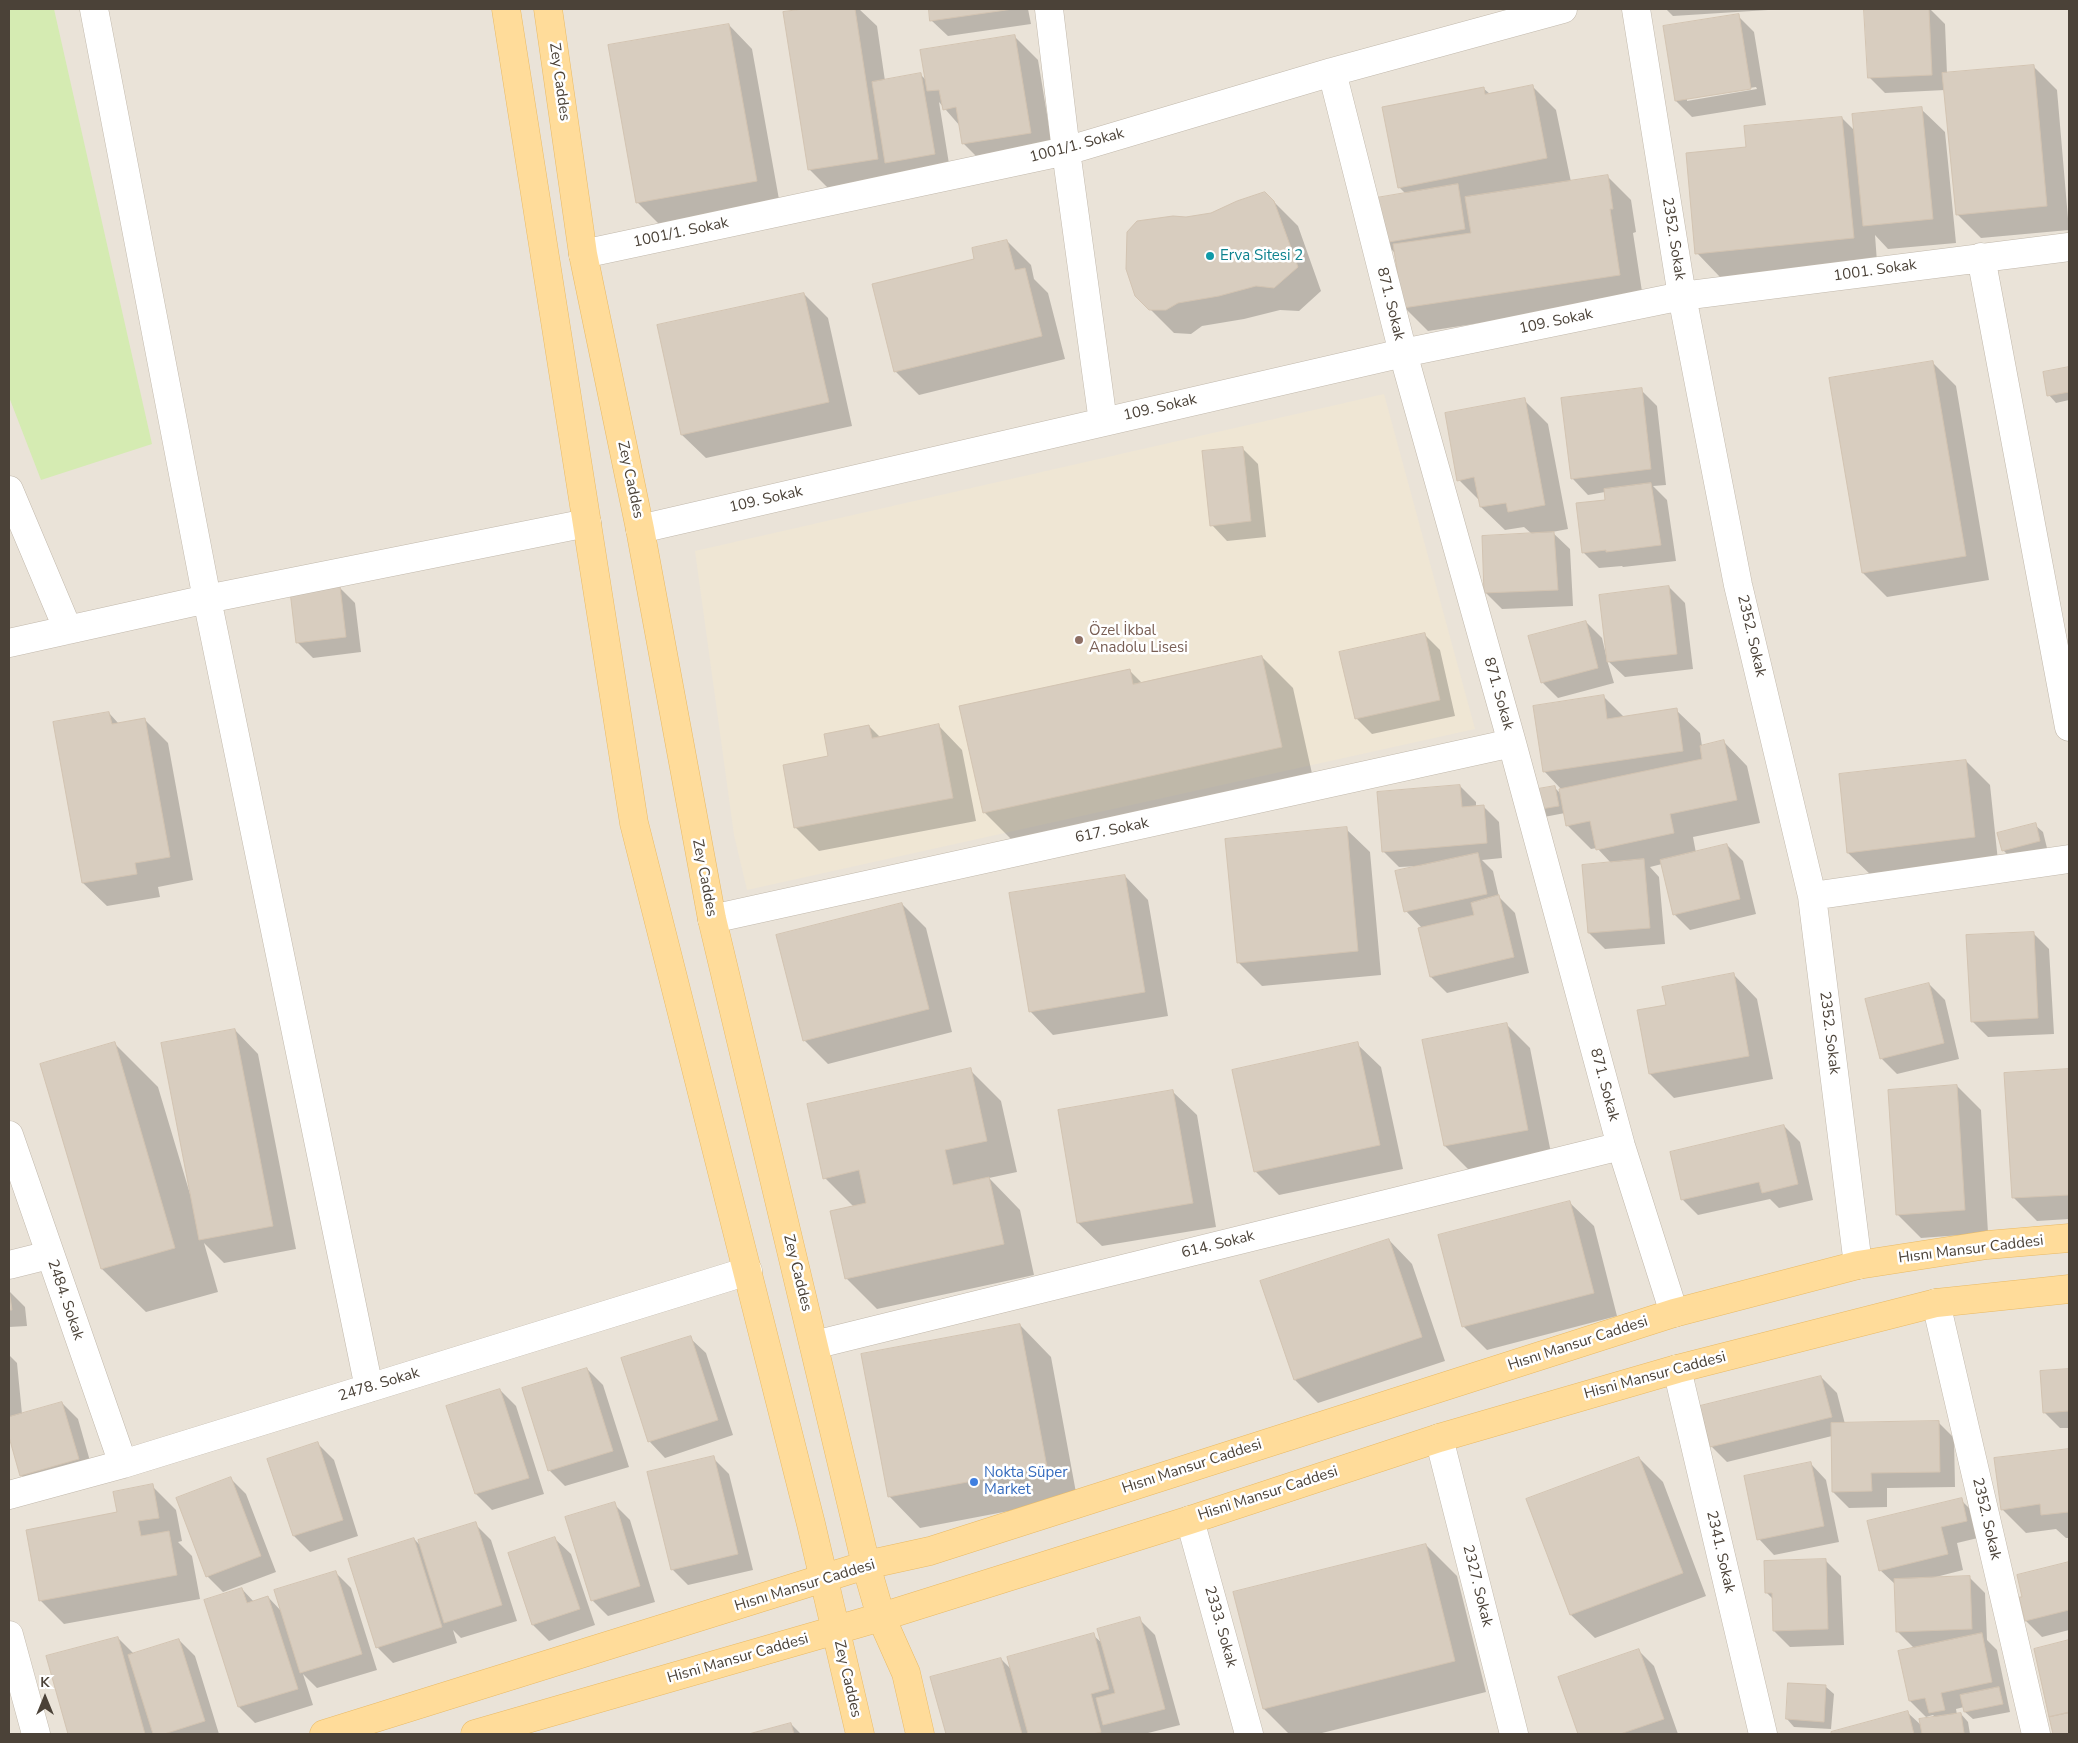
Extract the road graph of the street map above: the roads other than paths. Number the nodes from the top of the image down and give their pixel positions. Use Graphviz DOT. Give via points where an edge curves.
graph roads {
  1 [pos="94,9"];
  2 [pos="506,9"];
  3 [pos="548,9"];
  4 [pos="1049,9"];
  5 [pos="1563,9"];
  6 [pos="1636,9"];
  7 [pos="1332,72"];
  8 [pos="1066,151"];
  9 [pos="2069,247"];
  10 [pos="583,254"];
  11 [pos="1981,257"];
  12 [pos="1682,296"];
  13 [pos="1403,353"];
  14 [pos="1103,422"];
  15 [pos="9,490"];
  16 [pos="587,523"];
  17 [pos="640,529"];
  18 [pos="207,599"];
  19 [pos="68,630"];
  20 [pos="9,643"];
  21 [pos="2069,727"];
  22 [pos="1512,743"];
  23 [pos="2069,859"];
  24 [pos="1812,896"];
  25 [pos="712,919"];
  26 [pos="9,1135"];
  27 [pos="1621,1146"];
  28 [pos="2069,1238"];
  29 [pos="49,1255"];
  30 [pos="9,1265"];
  31 [pos="1858,1265"];
  32 [pos="748,1271"];
  33 [pos="2069,1289"];
  34 [pos="1936,1303"];
  35 [pos="1674,1313"];
  36 [pos="814,1345"];
  37 [pos="1677,1369"];
  38 [pos="368,1388"];
  39 [pos="1439,1438"];
  40 [pos="123,1464"];
  41 [pos="9,1495"];
  42 [pos="1190,1520"];
  43 [pos="866,1565"];
  44 [pos="823,1580"];
  45 [pos="881,1617"];
  46 [pos="835,1631"];
  47 [pos="9,1635"];
  48 [pos="36,1734"];
  49 [pos="324,1734"];
  50 [pos="475,1734"];
  51 [pos="860,1734"];
  52 [pos="920,1734"];
  53 [pos="1249,1734"];
  54 [pos="1514,1734"];
  55 [pos="1763,1734"];
  56 [pos="2036,1734"];
  1 -- 18 [label="street"];
  2 -- 16 [label="main road, Zey Caddes"];
  3 -- 10 [label="main road, Zey Caddes"];
  4 -- 8 [label="street"];
  5 -- 7 [label="street, 1001/1. Sokak"];
  6 -- 12 [label="street, 2352. Sokak"];
  7 -- 8 [label="street, 1001/1. Sokak"];
  7 -- 13 [label="street, 871. Sokak"];
  8 -- 10 [label="street, 1001/1. Sokak"];
  8 -- 14 [label="street"];
  9 -- 11 [label="street, 1001. Sokak"];
  10 -- 17 [label="main road, Zey Caddes"];
  11 -- 12 [label="street, 1001. Sokak"];
  11 -- 21 [label="street"];
  12 -- 13 [label="street, 109. Sokak"];
  12 -- 24 [label="street, 2352. Sokak" via="1738,585"];
  13 -- 14 [label="street, 109. Sokak"];
  13 -- 22 [label="street, 871. Sokak"];
  14 -- 17 [label="street, 109. Sokak"];
  15 -- 19 [label="street"];
  16 -- 18 [label="street"];
  16 -- 32 [label="main road, Zey Caddes" via="634,822"];
  17 -- 25 [label="main road, Zey Caddes"];
  18 -- 19 [label="street"];
  18 -- 38 [label="street"];
  19 -- 20 [label="street"];
  22 -- 25 [label="street, 617. Sokak"];
  22 -- 27 [label="street, 871. Sokak"];
  23 -- 24 [label="street"];
  24 -- 31 [label="street, 2352. Sokak"];
  25 -- 36 [label="main road, Zey Caddes"];
  26 -- 29 [label="street, 2484. Sokak"];
  27 -- 35 [label="street, 871. Sokak"];
  27 -- 36 [label="street, 614. Sokak"];
  28 -- 31 [label="main road, Hısnı Mansur Caddesi" via="1987,1245"];
  29 -- 30 [label="street"];
  29 -- 40 [label="street, 2484. Sokak"];
  31 -- 35 [label="main road, Hısnı Mansur Caddesi"];
  32 -- 38 [label="street, 2478. Sokak"];
  32 -- 44 [label="main road, Zey Caddes"];
  33 -- 34 [label="main road, Hisni Mansur Caddesi"];
  34 -- 37 [label="main road, Hisni Mansur Caddesi"];
  34 -- 56 [label="street, 2352. Sokak"];
  35 -- 43 [label="main road, Hısnı Mansur Caddesi" via="930,1551"];
  36 -- 43 [label="main road, Zey Caddes"];
  37 -- 39 [label="main road, Hisni Mansur Caddesi"];
  37 -- 55 [label="street, 2341. Sokak"];
  38 -- 40 [label="street, 2478. Sokak"];
  39 -- 42 [label="main road, Hisni Mansur Caddesi"];
  39 -- 54 [label="street, 2327. Sokak"];
  40 -- 41 [label="street, 2478. Sokak"];
  42 -- 45 [label="main road, Hisni Mansur Caddesi"];
  42 -- 53 [label="street, 2333. Sokak"];
  43 -- 44 [label="main road, Hısnı Mansur Caddesi"];
  43 -- 45 [label="main road, Zey Caddes"];
  44 -- 46 [label="main road, Zey Caddes"];
  44 -- 49 [label="main road, Hısnı Mansur Caddesi"];
  45 -- 46 [label="main road, Hisni Mansur Caddesi"];
  45 -- 52 [label="main road, Zey Caddes" via="906,1673"];
  46 -- 50 [label="main road, Hisni Mansur Caddesi"];
  46 -- 51 [label="main road, Zey Caddes"];
  47 -- 48 [label="street"];
}
